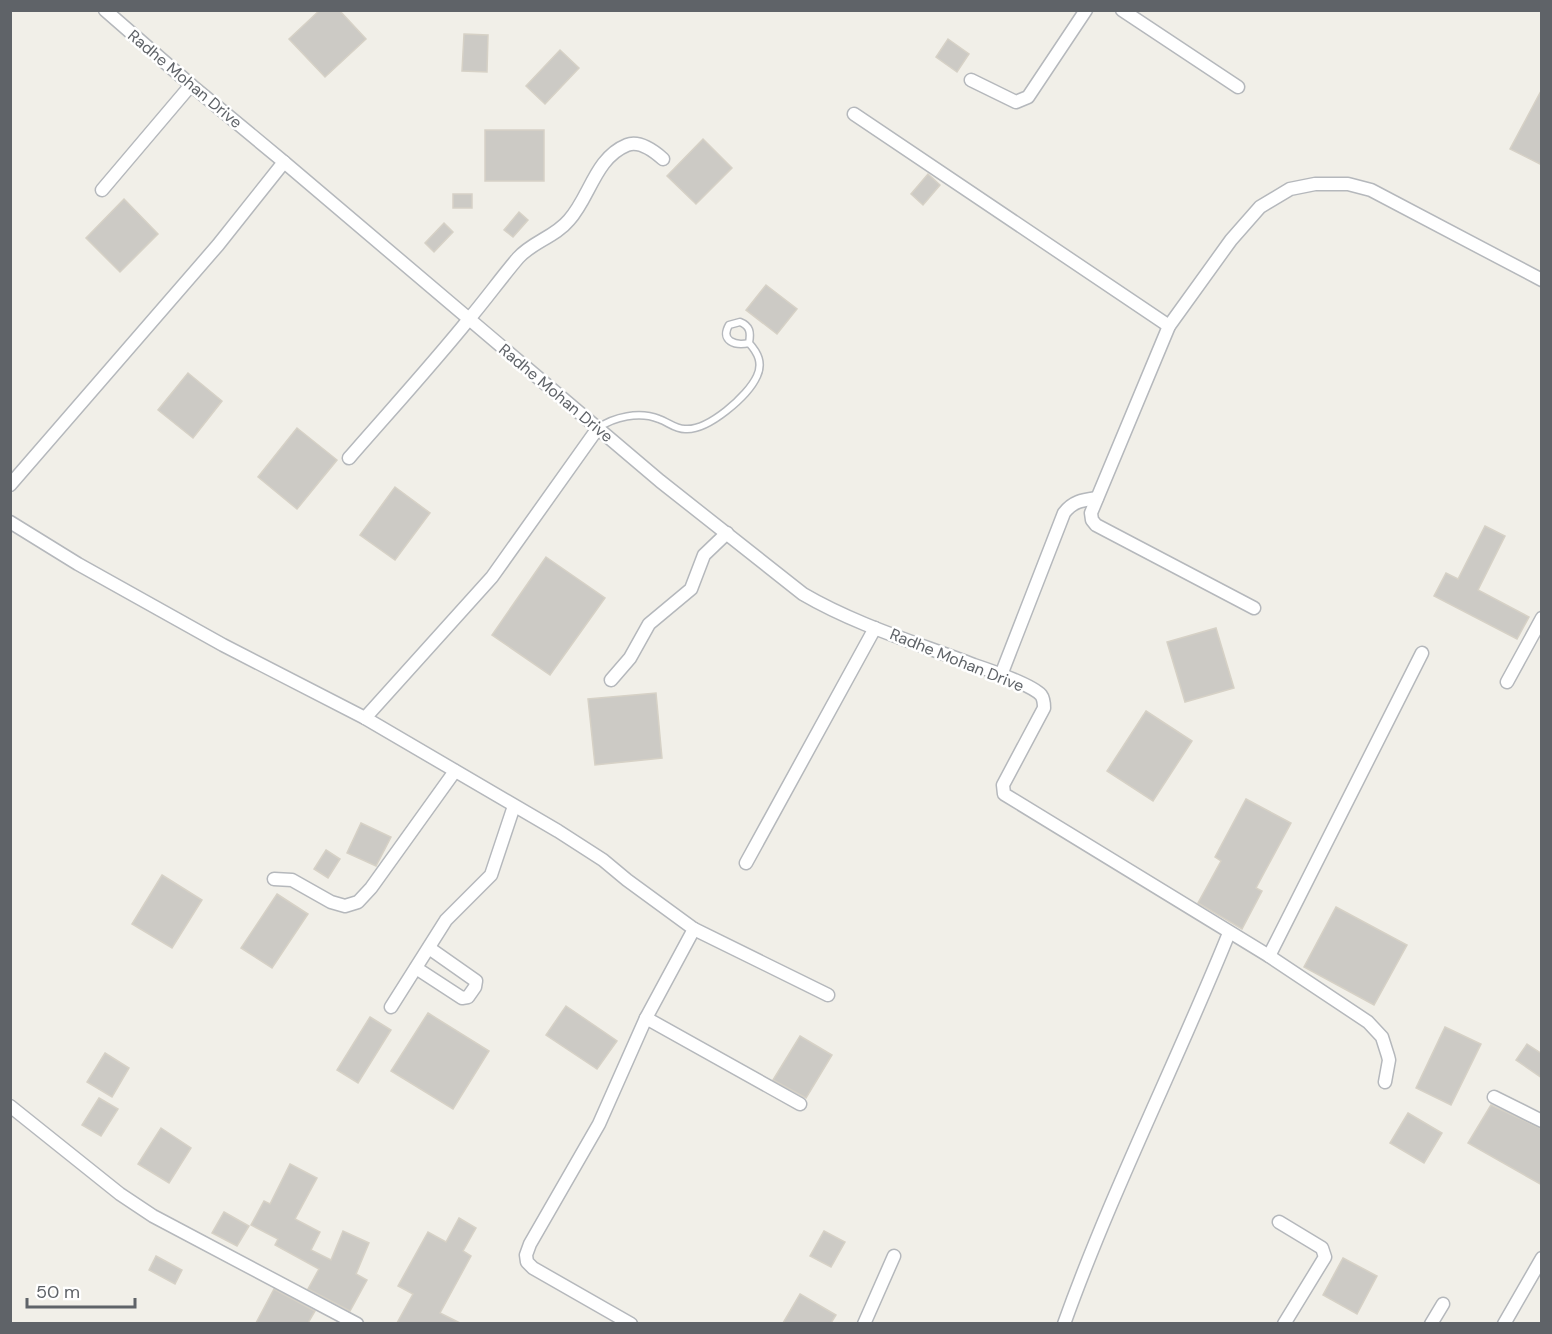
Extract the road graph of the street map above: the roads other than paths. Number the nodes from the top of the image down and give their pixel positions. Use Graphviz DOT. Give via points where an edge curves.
graph roads {
  1 [pos="105,10"];
  2 [pos="1086,10"];
  3 [pos="1122,10"];
  4 [pos="971,80"];
  5 [pos="191,86"];
  6 [pos="1238,87"];
  7 [pos="854,114"];
  8 [pos="663,159"];
  9 [pos="284,162"];
  10 [pos="102,190"];
  11 [pos="1540,276"];
  12 [pos="469,320"];
  13 [pos="1169,326"];
  14 [pos="749,343"];
  15 [pos="598,429"];
  16 [pos="350,458"];
  17 [pos="10,485"];
  18 [pos="1097,498"];
  19 [pos="10,522"];
  20 [pos="727,533"];
  21 [pos="1254,608"];
  22 [pos="1542,618"];
  23 [pos="874,628"];
  24 [pos="1422,653"];
  25 [pos="1002,675"];
  26 [pos="612,680"];
  27 [pos="1507,682"];
  28 [pos="365,718"];
  29 [pos="456,771"];
  30 [pos="514,806"];
  31 [pos="746,863"];
  32 [pos="274,879"];
  33 [pos="694,929"];
  34 [pos="1229,933"];
  35 [pos="429,948"];
  36 [pos="1269,956"];
  37 [pos="416,968"];
  38 [pos="828,995"];
  39 [pos="391,1007"];
  40 [pos="646,1018"];
  41 [pos="1385,1082"];
  42 [pos="1494,1097"];
  43 [pos="800,1104"];
  44 [pos="10,1106"];
  45 [pos="1542,1121"];
  46 [pos="1279,1222"];
  47 [pos="894,1256"];
  48 [pos="1542,1258"];
  49 [pos="1443,1304"];
  50 [pos="357,1323"];
  51 [pos="631,1323"];
  52 [pos="864,1323"];
  53 [pos="1064,1323"];
  54 [pos="1284,1323"];
  55 [pos="1431,1323"];
  56 [pos="1504,1323"];
  1 -- 5 [label="street, Radhe Mohan Drive"];
  2 -- 4 [label="street" via="1023,101 1016,102"];
  3 -- 6 [label="street"];
  5 -- 9 [label="street, Radhe Mohan Drive"];
  5 -- 10 [label="street"];
  7 -- 13 [label="street"];
  8 -- 12 [label="street" via="645,146 633,144 619,150 596,174 568,222 519,256"];
  9 -- 12 [label="street, Radhe Mohan Drive"];
  9 -- 17 [label="street" via="218,245"];
  11 -- 13 [label="street" via="1371,190 1348,184 1315,184 1290,189 1260,207"];
  12 -- 15 [label="street, Radhe Mohan Drive"];
  12 -- 16 [label="street"];
  13 -- 18 [label="street"];
  14 -- 14 [label="lane" via="731,343 725,331 729,325 740,321 747,324"];
  14 -- 15 [label="lane" via="759,357 754,381 730,408 700,427 684,429 655,417 627,416 610,420"];
  15 -- 20 [label="street, Radhe Mohan Drive"];
  15 -- 28 [label="street" via="492,578"];
  18 -- 21 [label="street" via="1091,513 1096,525"];
  18 -- 25 [label="street" via="1070,504 1064,513"];
  19 -- 28 [label="street" via="212,639"];
  20 -- 23 [label="street, Radhe Mohan Drive" via="803,594"];
  20 -- 26 [label="street" via="704,555 691,590 654,618"];
  22 -- 27 [label="street"];
  23 -- 25 [label="street, Radhe Mohan Drive"];
  23 -- 31 [label="street"];
  24 -- 36 [label="street"];
  25 -- 34 [label="street, Radhe Mohan Drive" via="1041,695 1044,701 1044,708 1003,785 1004,794"];
  28 -- 29 [label="street"];
  29 -- 30 [label="street"];
  29 -- 32 [label="street" via="371,888 355,904 339,905 292,880"];
  30 -- 33 [label="street" via="603,860"];
  30 -- 35 [label="street" via="491,875 446,920"];
  33 -- 38 [label="street"];
  33 -- 40 [label="street"];
  34 -- 36 [label="street"];
  34 -- 53 [label="street" via="1127,1166"];
  35 -- 37 [label="street"];
  35 -- 37 [label="street" via="476,981 468,998"];
  36 -- 41 [label="street" via="1375,1028 1389,1060"];
  37 -- 39 [label="street"];
  40 -- 43 [label="street"];
  40 -- 51 [label="street" via="599,1124 526,1255 533,1268"];
  42 -- 45 [label="street"];
  44 -- 50 [label="street" via="153,1216"];
  46 -- 54 [label="street" via="1322,1248 1325,1257"];
  47 -- 52 [label="street"];
  48 -- 56 [label="street"];
  49 -- 55 [label="street"];
}
